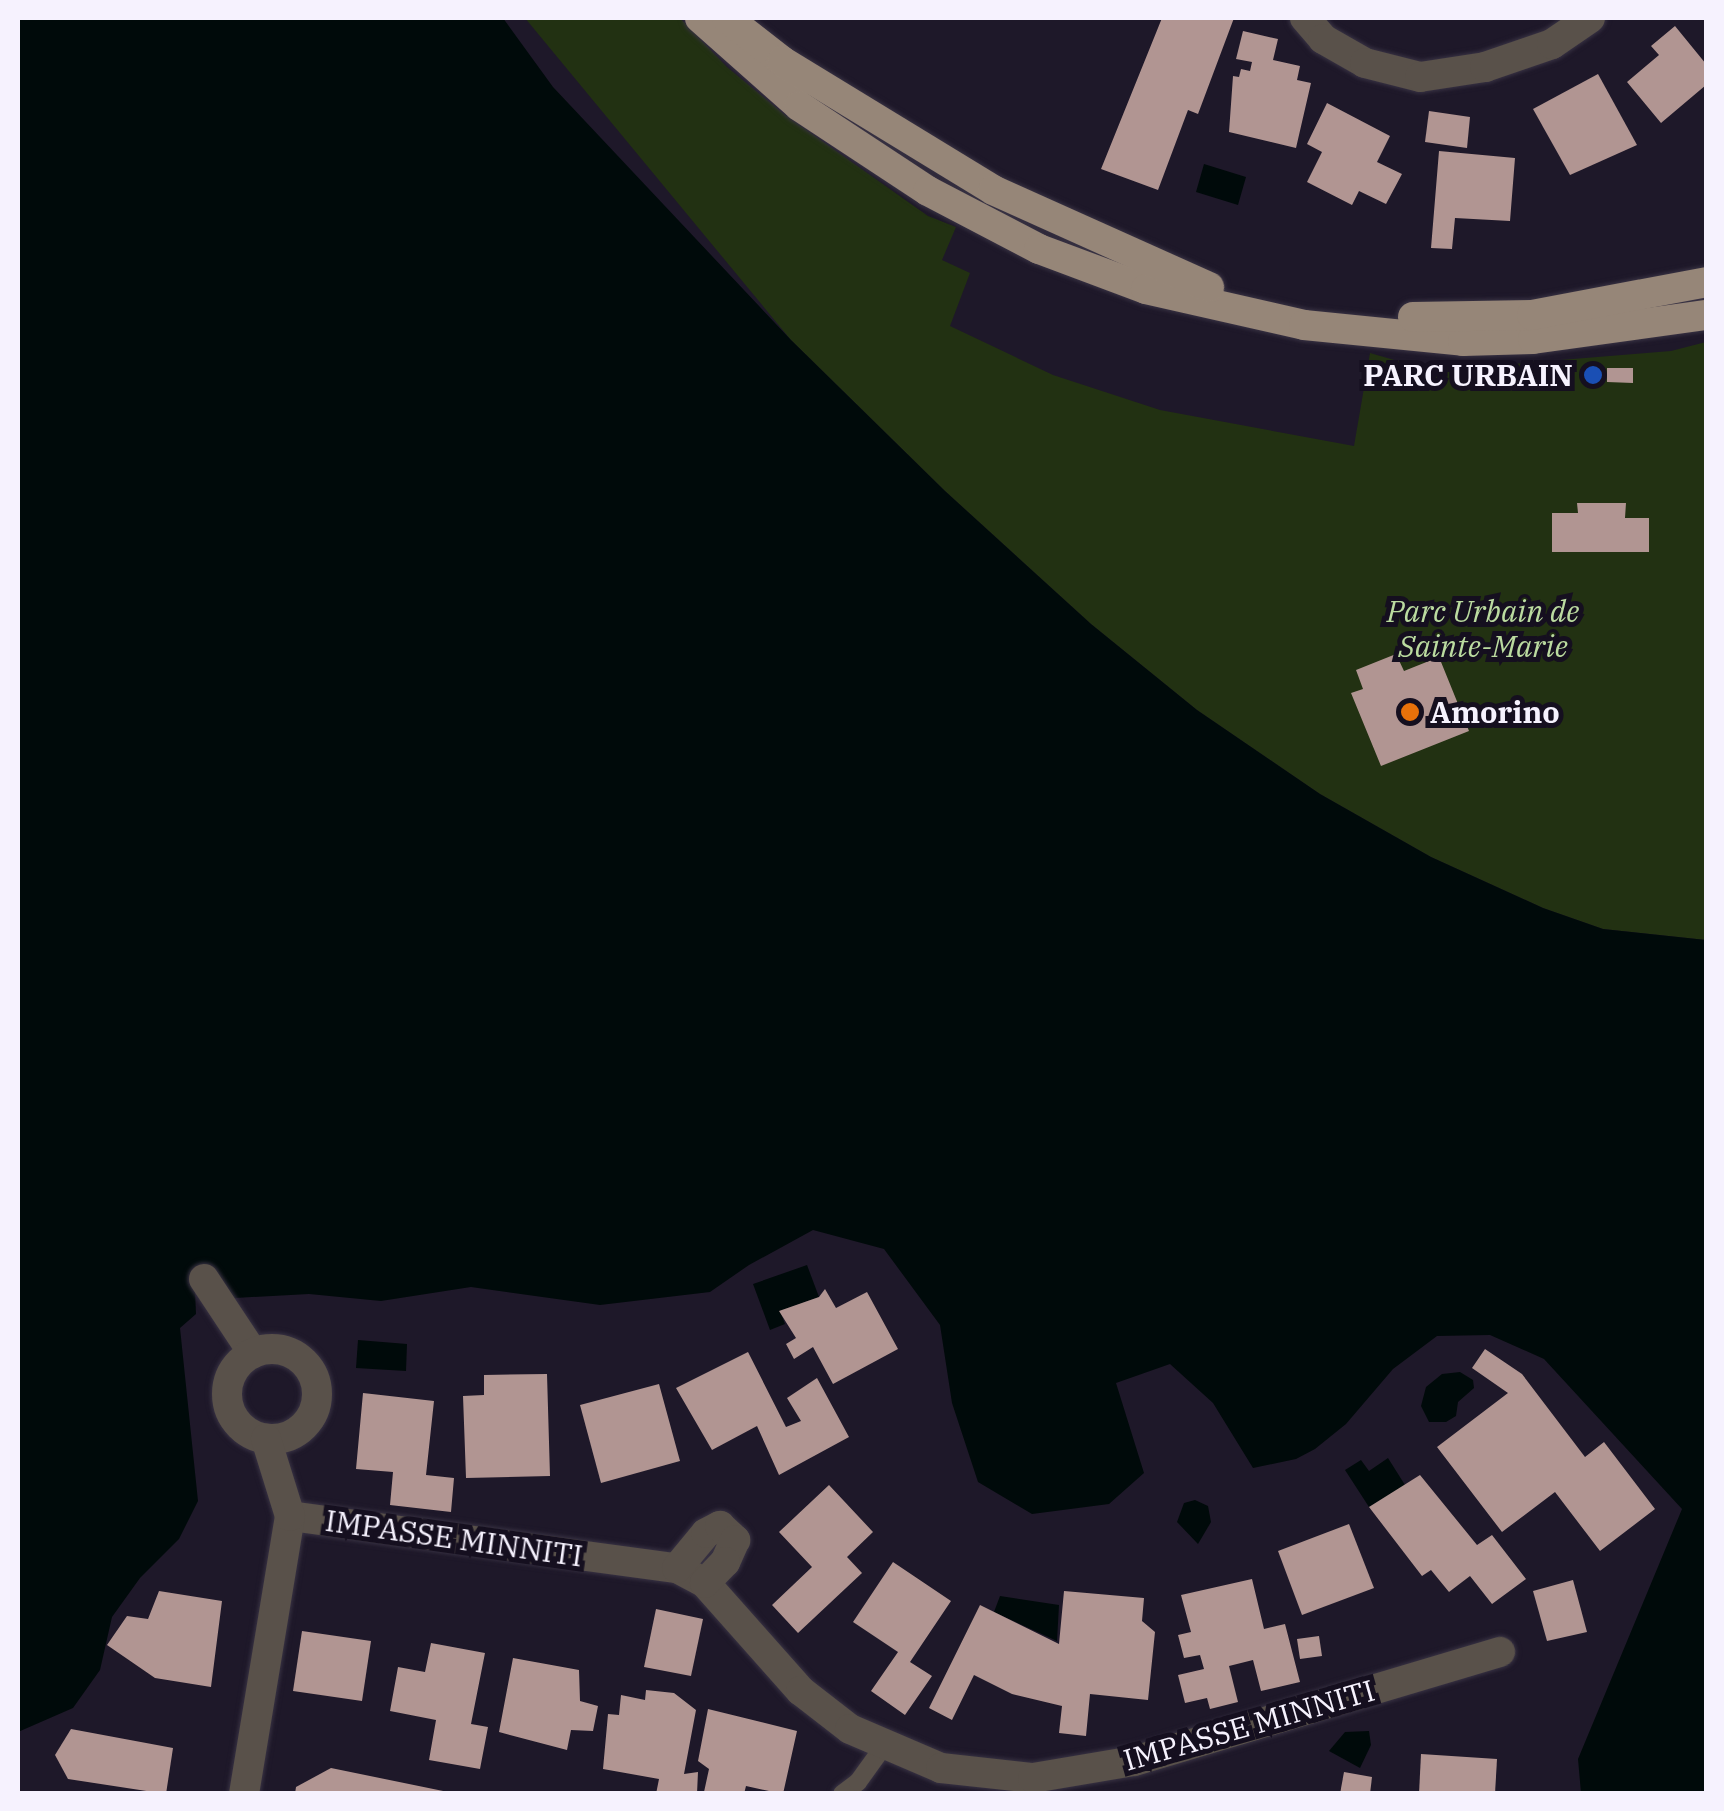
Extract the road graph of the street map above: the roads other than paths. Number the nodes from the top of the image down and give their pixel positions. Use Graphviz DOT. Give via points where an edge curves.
graph roads {
  1 [pos="700,18"];
  2 [pos="727,18"];
  3 [pos="1305,18"];
  4 [pos="1590,18"];
  5 [pos="928,191"];
  6 [pos="1055,220"];
  7 [pos="1706,282"];
  8 [pos="1706,315"];
  9 [pos="204,1279"];
  10 [pos="253,1353"];
  11 [pos="266,1439"];
  12 [pos="290,1516"];
  13 [pos="677,1568"];
  14 [pos="705,1582"];
  15 [pos="1500,1652"];
  16 [pos="884,1746"];
  17 [pos="244,1794"];
  18 [pos="842,1794"];
  1 -- 5 [label="main road" via="799,106"];
  2 -- 6 [label="main road" via="782,61 925,150"];
  3 -- 4 [label="street" via="1323,39 1366,63 1420,77 1502,62 1552,44"];
  5 -- 6 [label="lane" via="964,188 1033,224"];
  5 -- 8 [label="main road" via="1090,270 1304,324 1515,340"];
  6 -- 7 [label="main road" via="1194,284 1368,314 1532,315"];
  9 -- 10 [label="street"];
  10 -- 11 [label="street" via="237,1364 226,1396 238,1425"];
  10 -- 11 [label="street" via="287,1351 301,1359 318,1392 302,1430"];
  11 -- 12 [label="street"];
  12 -- 13 [label="street, IMPASSE MINNITI"];
  12 -- 17 [label="street"];
  13 -- 14 [label="street, IMPASSE MINNITI"];
  13 -- 14 [label="street" via="720,1526 735,1540 726,1562"];
  14 -- 16 [label="street, IMPASSE MINNITI" via="801,1691"];
  15 -- 16 [label="street, IMPASSE MINNITI" via="1134,1761 1033,1778 941,1768"];
  16 -- 18 [label="lane"];
}
